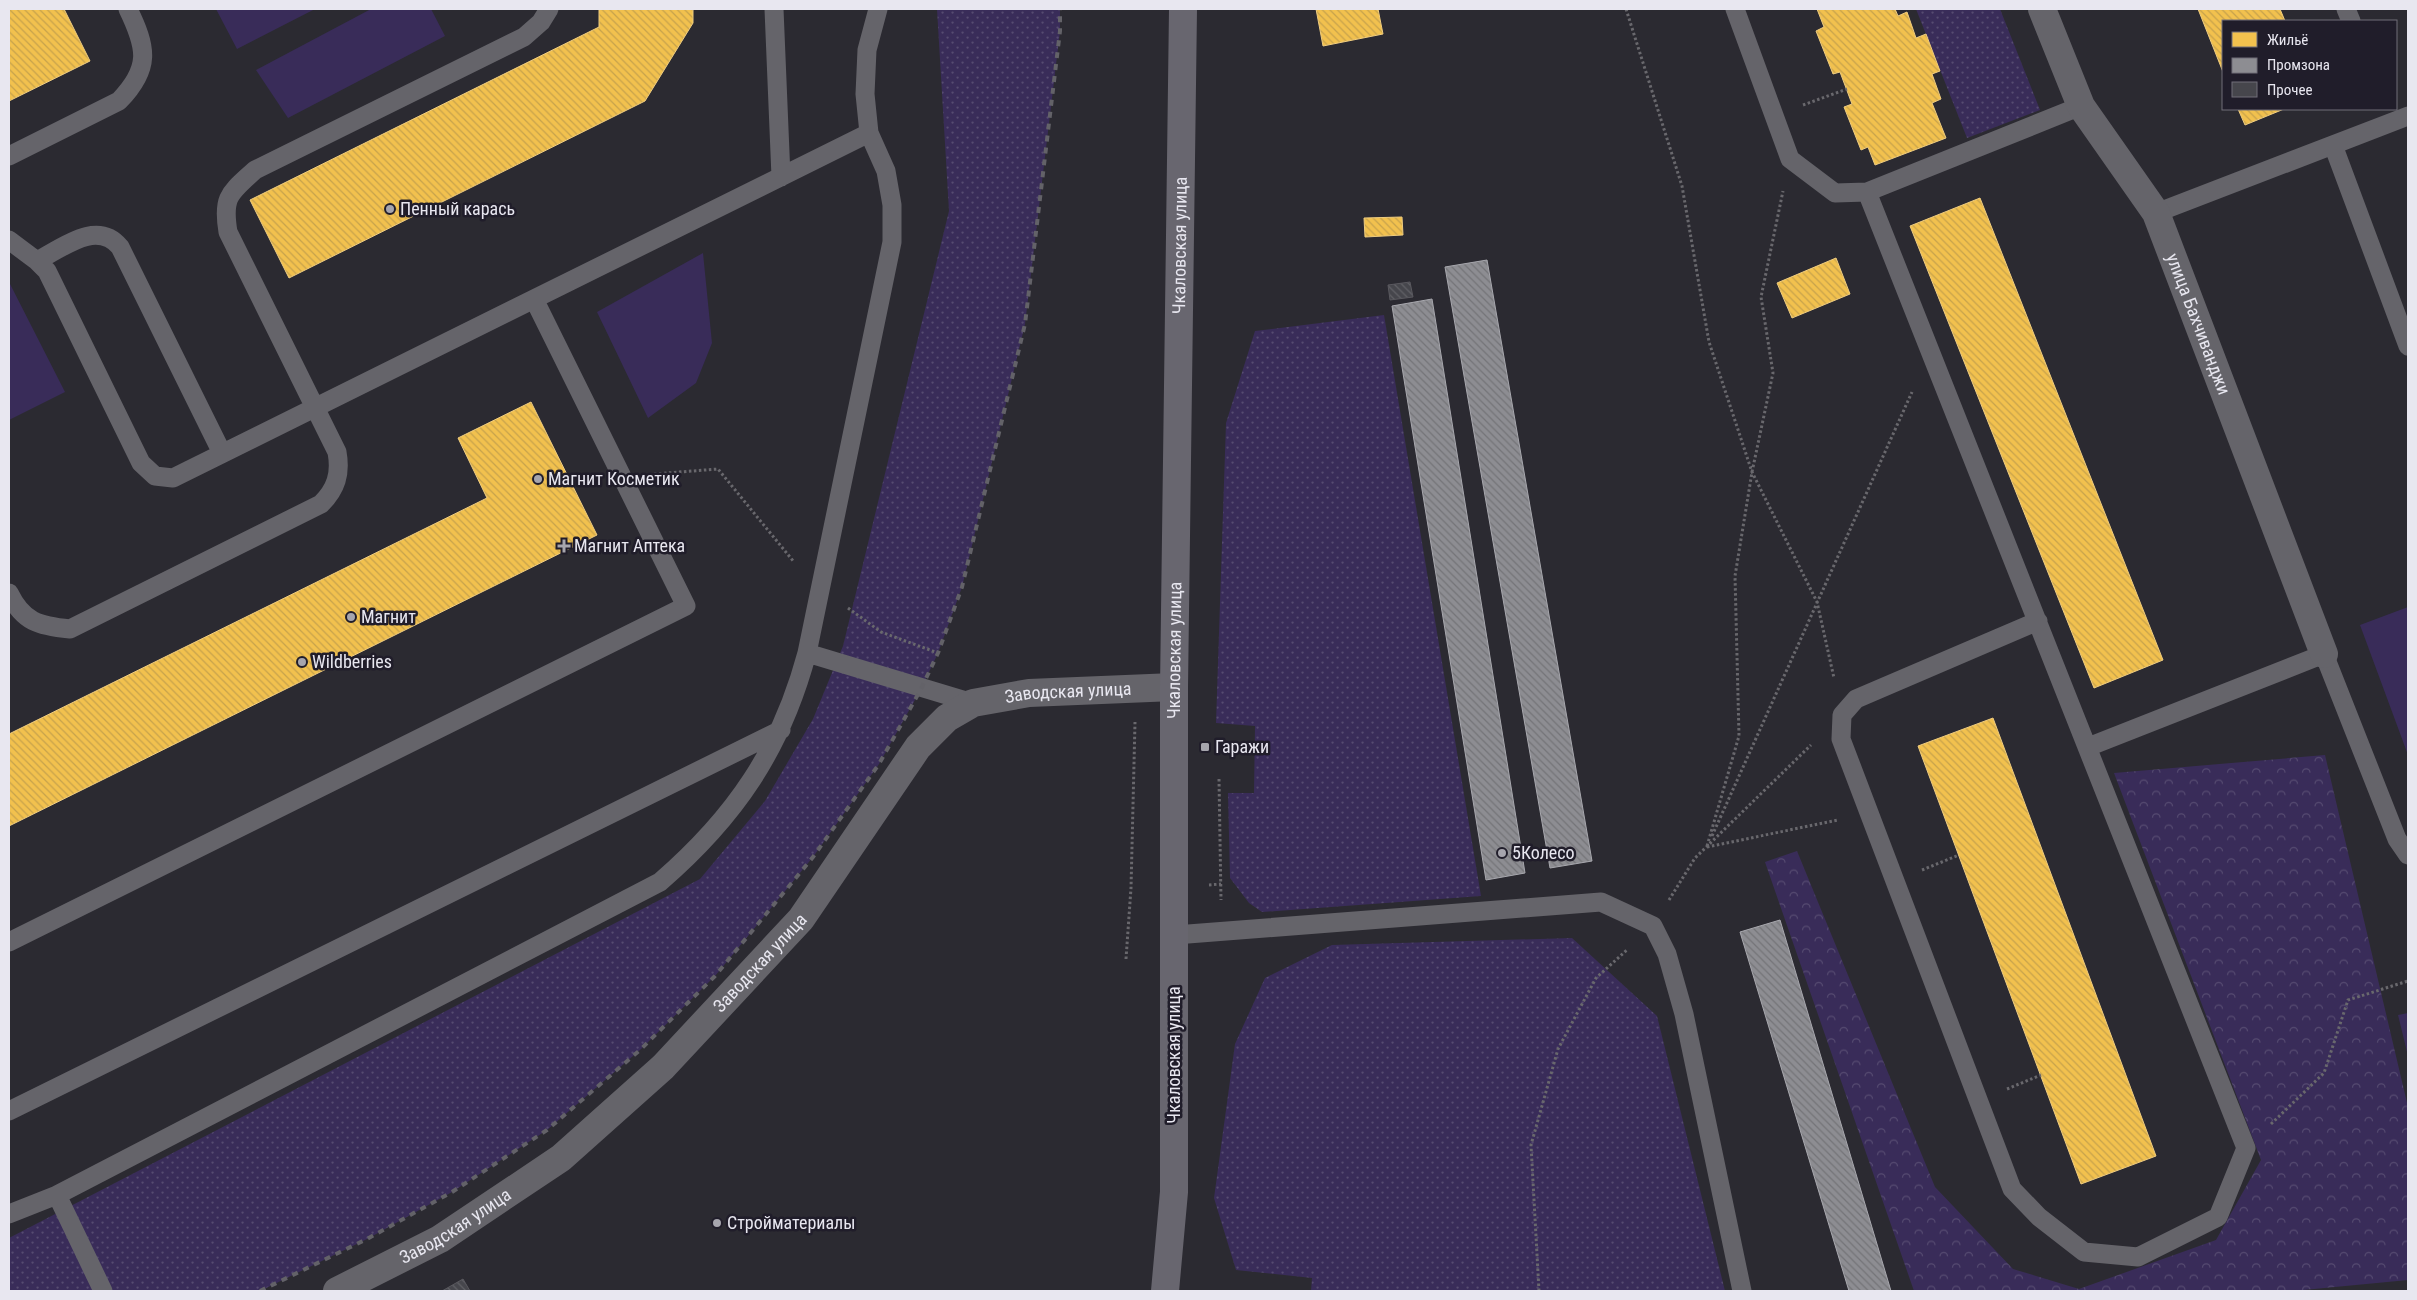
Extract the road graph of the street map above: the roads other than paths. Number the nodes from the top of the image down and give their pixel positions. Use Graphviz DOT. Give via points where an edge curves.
graph roads {
  1 [pos="128,9"];
  2 [pos="549,9"];
  3 [pos="774,9"];
  4 [pos="878,9"];
  5 [pos="1183,9"];
  6 [pos="1735,9"];
  7 [pos="2042,9"];
  8 [pos="2081,106"];
  9 [pos="2395,116"];
  10 [pos="869,133"];
  11 [pos="2333,145"];
  12 [pos="9,156"];
  13 [pos="781,177"];
  14 [pos="1867,192"];
  15 [pos="2156,213"];
  16 [pos="9,240"];
  17 [pos="37,260"];
  18 [pos="534,299"];
  19 [pos="2408,346"];
  20 [pos="315,407"];
  21 [pos="222,453"];
  22 [pos="9,593"];
  23 [pos="2038,621"];
  24 [pos="807,653"];
  25 [pos="2324,654"];
  26 [pos="1174,687"];
  27 [pos="973,703"];
  28 [pos="781,730"];
  29 [pos="2088,747"];
  30 [pos="2408,855"];
  31 [pos="1175,936"];
  32 [pos="9,942"];
  33 [pos="9,1111"];
  34 [pos="57,1195"];
  35 [pos="9,1214"];
  36 [pos="102,1291"];
  37 [pos="337,1291"];
  38 [pos="1165,1291"];
  39 [pos="1742,1291"];
  1 -- 12 [label="lane" via="141,36 143,54 133,87 119,102"];
  2 -- 20 [label="lane" via="541,22 524,37 255,170 231,192 225,212 228,232"];
  3 -- 13 [label="lane"];
  4 -- 10 [label="lane" via="867,50 865,94"];
  5 -- 26 [label="main road, Чкаловская улица"];
  6 -- 14 [label="lane" via="1790,159 1835,193"];
  7 -- 8 [label="street, улица Бахчиванджи"];
  8 -- 14 [label="lane"];
  8 -- 15 [label="street, улица Бахчиванджи"];
  9 -- 11 [label="lane"];
  10 -- 13 [label="lane"];
  10 -- 24 [label="lane" via="886,171 892,205 892,242"];
  11 -- 15 [label="lane"];
  11 -- 19 [label="lane"];
  13 -- 18 [label="lane"];
  14 -- 23 [label="lane"];
  15 -- 25 [label="street, улица Бахчиванджи"];
  16 -- 17 [label="lane"];
  17 -- 21 [label="lane" via="47,271 148,471 155,476 173,478"];
  17 -- 21 [label="lane" via="86,236 98,233 114,239"];
  18 -- 20 [label="lane"];
  18 -- 32 [label="lane" via="686,606"];
  20 -- 21 [label="lane"];
  20 -- 22 [label="lane" via="337,452 340,466 338,480 321,504 70,629 44,627 26,617"];
  23 -- 29 [label="lane"];
  23 -- 29 [label="lane" via="1856,699 1842,714 1841,739 2012,1189 2039,1217 2084,1252 2138,1257 2218,1218 2246,1148"];
  24 -- 27 [label="lane"];
  24 -- 28 [label="lane"];
  25 -- 29 [label="lane"];
  25 -- 30 [label="lane" via="2397,839"];
  26 -- 27 [label="street, Заводская улица" via="1029,694"];
  26 -- 31 [label="main road, Чкаловская улица"];
  27 -- 37 [label="street, Заводская улица" via="947,718 918,747 801,919 663,1067 561,1158 440,1239"];
  28 -- 33 [label="lane"];
  28 -- 34 [label="lane" via="748,788 724,820 660,882"];
  31 -- 38 [label="main road, Чкаловская улица" via="1174,1192"];
  31 -- 39 [label="lane" via="1601,902 1653,926 1667,954 1684,1014"];
  34 -- 35 [label="lane"];
  34 -- 36 [label="lane"];
}
